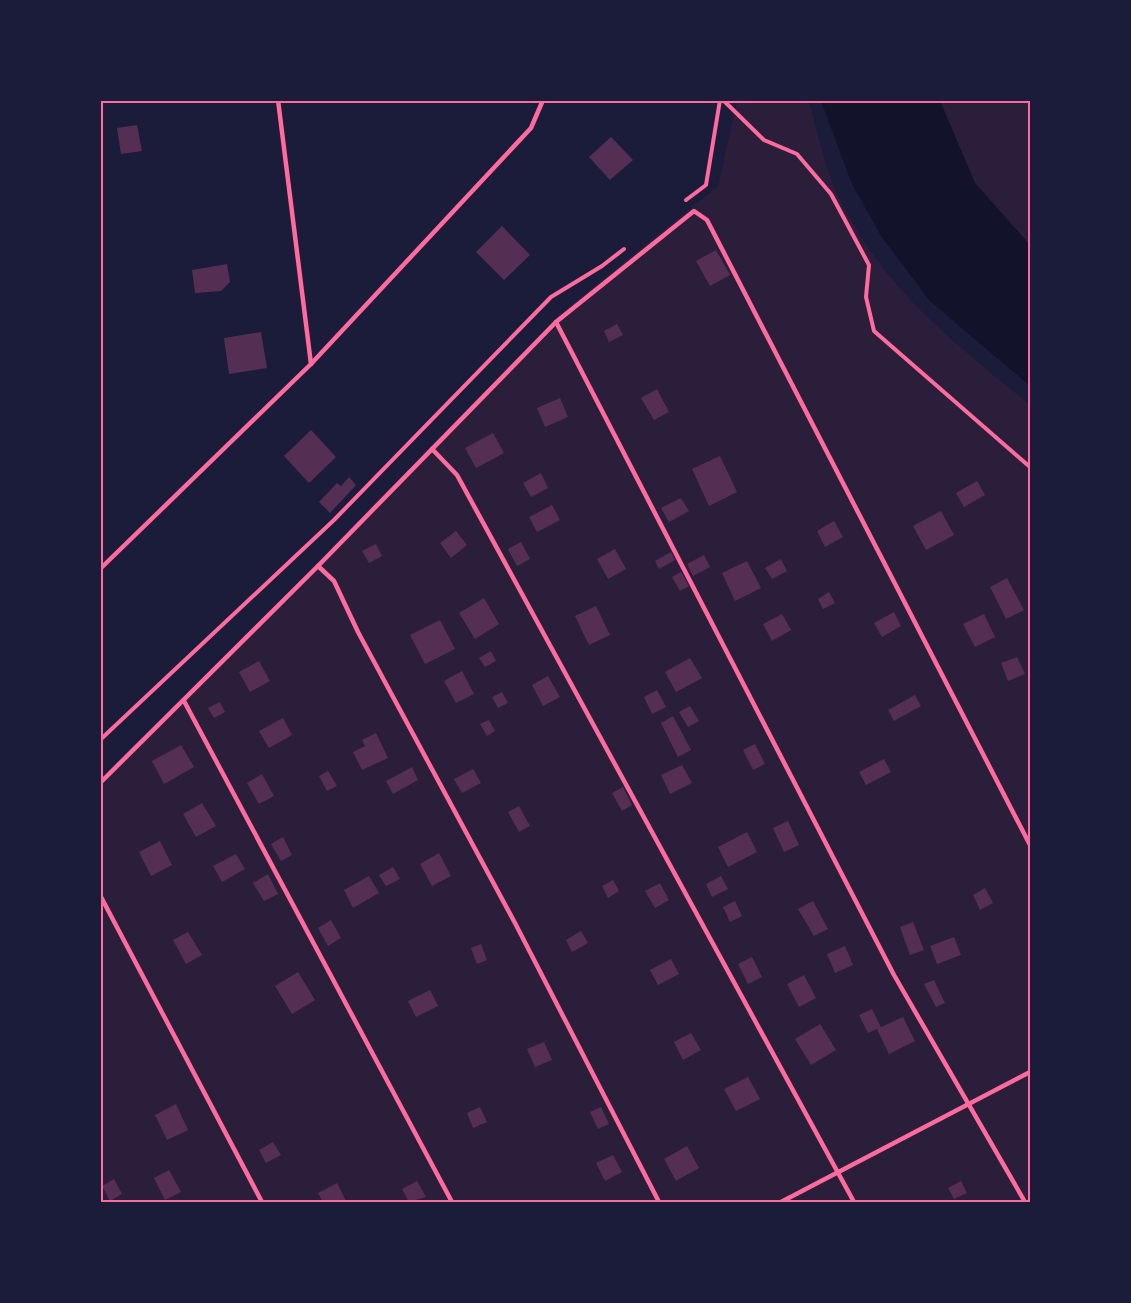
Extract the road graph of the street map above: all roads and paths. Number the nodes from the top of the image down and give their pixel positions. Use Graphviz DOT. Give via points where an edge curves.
graph roads {
  1 [pos="278,100"];
  2 [pos="543,100"];
  3 [pos="722,100"];
  4 [pos="684,202"];
  5 [pos="630,244"];
  6 [pos="556,322"];
  7 [pos="311,364"];
  8 [pos="432,449"];
  9 [pos="1030,468"];
  10 [pos="318,566"];
  11 [pos="100,569"];
  12 [pos="184,701"];
  13 [pos="100,740"];
  14 [pos="100,783"];
  15 [pos="1030,845"];
  16 [pos="100,895"];
  17 [pos="1030,1072"];
  18 [pos="969,1105"];
  19 [pos="837,1172"];
  20 [pos="262,1203"];
  21 [pos="452,1203"];
  22 [pos="659,1203"];
  23 [pos="781,1203"];
  24 [pos="854,1203"];
  25 [pos="1025,1203"];
  1 -- 7 [label="lane"];
  2 -- 7 [label="lane" via="531,128"];
  3 -- 4 [label="path" via="706,184"];
  3 -- 9 [label="path" via="764,140 797,154 831,194 869,265 866,297 874,331"];
  5 -- 13 [label="path" via="551,297 341,513"];
  6 -- 8 [label="lane"];
  6 -- 15 [label="lane" via="694,211 707,220"];
  6 -- 18 [label="lane" via="894,975"];
  7 -- 11 [label="lane"];
  8 -- 10 [label="lane"];
  8 -- 19 [label="lane" via="458,476"];
  10 -- 12 [label="lane"];
  10 -- 22 [label="lane" via="334,581"];
  12 -- 14 [label="lane"];
  12 -- 21 [label="lane"];
  16 -- 20 [label="lane"];
  17 -- 18 [label="lane"];
  18 -- 19 [label="lane"];
  18 -- 25 [label="lane"];
  19 -- 23 [label="lane"];
  19 -- 24 [label="lane"];
}
